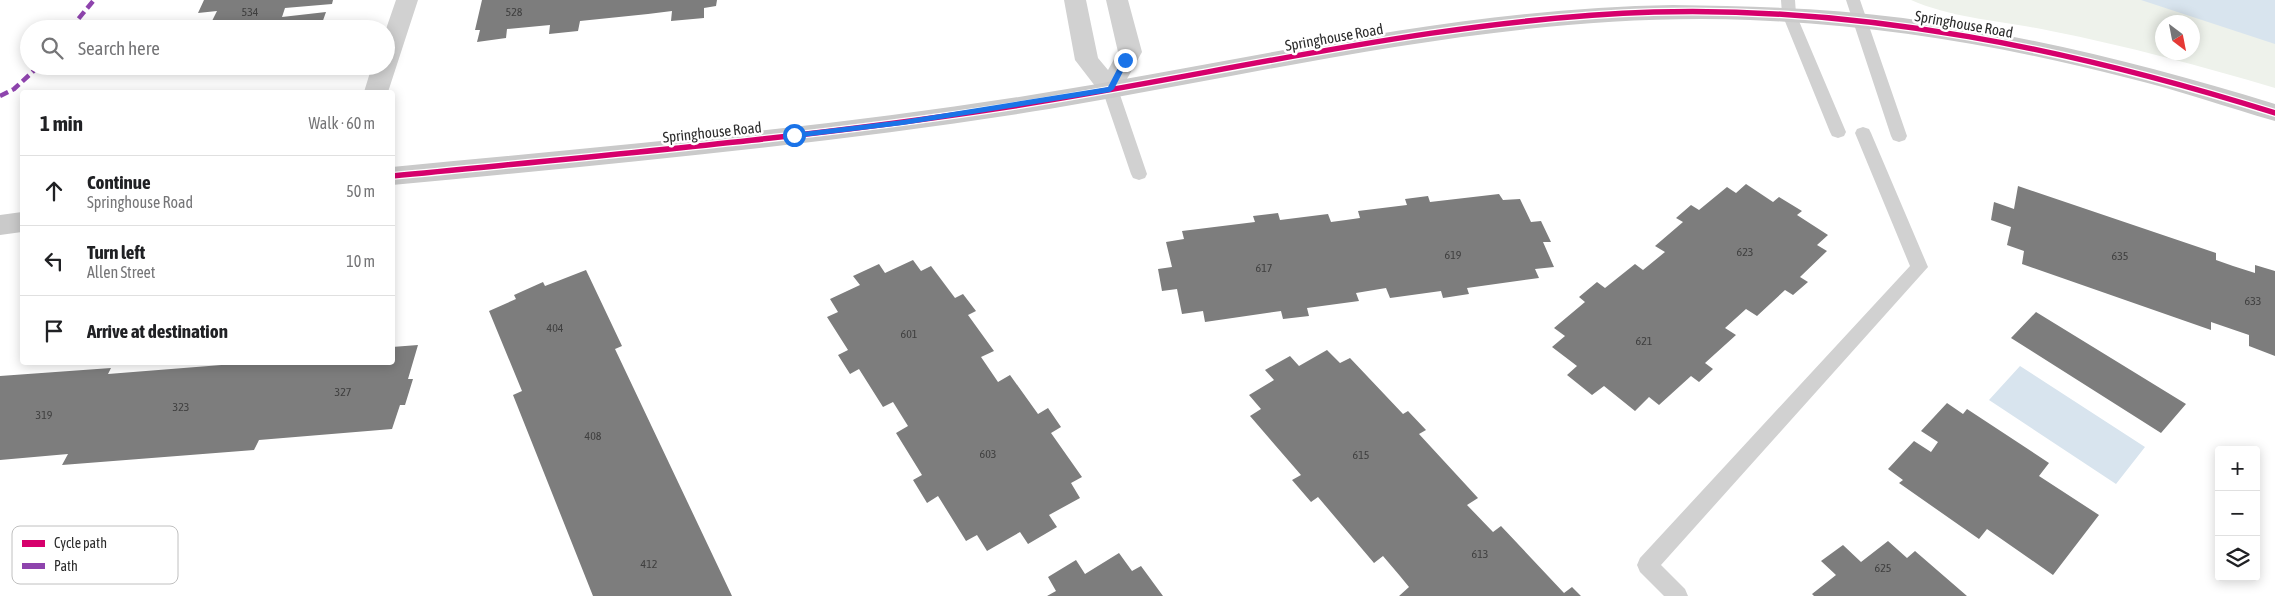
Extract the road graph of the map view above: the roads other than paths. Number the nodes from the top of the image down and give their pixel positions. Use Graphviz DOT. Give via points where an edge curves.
graph roads {
  1 [pos="407,0"];
  2 [pos="1076,0"];
  3 [pos="1117,0"];
  4 [pos="1788,7"];
  5 [pos="1856,10"];
  6 [pos="395,34"];
  7 [pos="381,75"];
  8 [pos="1110,89"];
  9 [pos="377,90"];
  10 [pos="2275,113"];
  11 [pos="1838,132"];
  12 [pos="1864,133"];
  13 [pos="1899,136"];
  14 [pos="1139,174"];
  15 [pos="395,176"];
  16 [pos="20,222"];
  17 [pos="0,225"];
  18 [pos="1678,596"];
  1 -- 6 [label="street"];
  2 -- 8 [label="street" via="1087,60"];
  3 -- 8 [label="street" via="1130,52"];
  4 -- 5 [label="street, Springhouse Road"];
  4 -- 8 [label="street, Springhouse Road" via="1670,12 1480,27 1316,51 1206,74"];
  4 -- 11 [label="lane"];
  5 -- 10 [label="street, Springhouse Road" via="2098,63"];
  5 -- 13 [label="lane"];
  7 -- 9 [label="street"];
  8 -- 14 [label="lane"];
  8 -- 15 [label="street, Springhouse Road" via="883,125"];
  12 -- 18 [label="lane" via="1919,267 1647,565"];
  16 -- 17 [label="street"];
}
